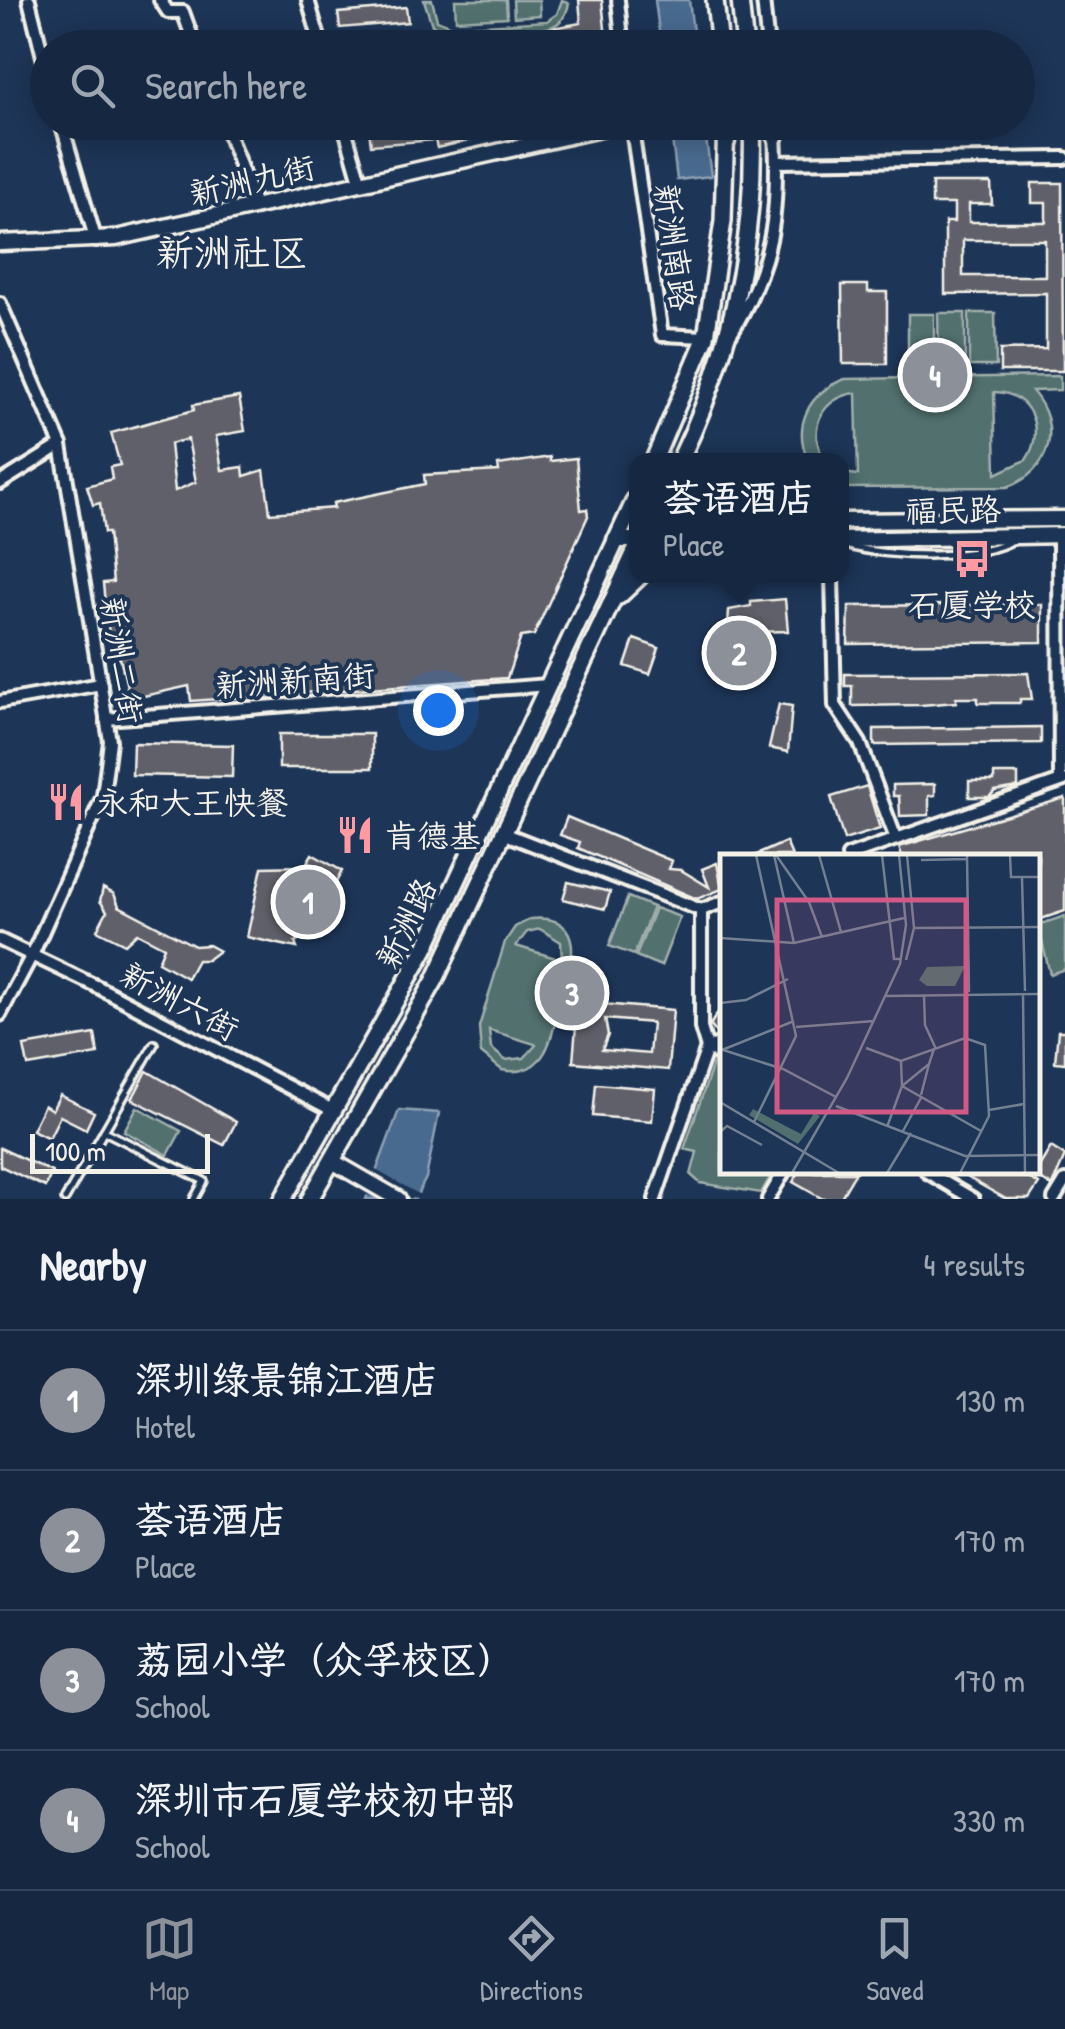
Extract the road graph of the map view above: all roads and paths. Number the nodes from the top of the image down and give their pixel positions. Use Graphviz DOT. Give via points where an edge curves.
graph roads {
  1 [pos="29,0"];
  2 [pos="160,0"];
  3 [pos="308,0"];
  4 [pos="618,0"];
  5 [pos="715,0"];
  6 [pos="740,0"];
  7 [pos="763,0"];
  8 [pos="36,30"];
  9 [pos="190,30"];
  10 [pos="317,30"];
  11 [pos="621,30"];
  12 [pos="718,30"];
  13 [pos="743,30"];
  14 [pos="766,30"];
  15 [pos="66,140"];
  16 [pos="231,140"];
  17 [pos="348,140"];
  18 [pos="556,140"];
  19 [pos="633,140"];
  20 [pos="751,140"];
  21 [pos="773,140"];
  22 [pos="726,142"];
  23 [pos="1065,158"];
  24 [pos="776,162"];
  25 [pos="361,184"];
  26 [pos="256,208"];
  27 [pos="96,241"];
  28 [pos="0,242"];
  29 [pos="0,303"];
  30 [pos="727,340"];
  31 [pos="704,344"];
  32 [pos="722,356"];
  33 [pos="695,429"];
  34 [pos="61,444"];
  35 [pos="657,453"];
  36 [pos="683,453"];
  37 [pos="696,453"];
  38 [pos="0,483"];
  39 [pos="1065,518"];
  40 [pos="849,521"];
  41 [pos="629,525"];
  42 [pos="1062,535"];
  43 [pos="615,540"];
  44 [pos="629,540"];
  45 [pos="849,542"];
  46 [pos="629,565"];
  47 [pos="1062,580"];
  48 [pos="633,583"];
  49 [pos="832,583"];
  50 [pos="610,606"];
  51 [pos="101,684"];
  52 [pos="548,685"];
  53 [pos="0,702"];
  54 [pos="1062,705"];
  55 [pos="106,720"];
  56 [pos="1062,780"];
  57 [pos="504,833"];
  58 [pos="892,841"];
  59 [pos="854,854"];
  60 [pos="892,854"];
  61 [pos="720,903"];
  62 [pos="701,910"];
  63 [pos="0,940"];
  64 [pos="33,954"];
  65 [pos="0,1015"];
  66 [pos="720,1043"];
  67 [pos="154,1044"];
  68 [pos="707,1048"];
  69 [pos="720,1055"];
  70 [pos="334,1111"];
  71 [pos="104,1131"];
  72 [pos="332,1161"];
  73 [pos="783,1174"];
  74 [pos="930,1174"];
  75 [pos="1065,1181"];
  76 [pos="65,1199"];
  77 [pos="194,1199"];
  78 [pos="283,1199"];
  79 [pos="310,1199"];
  80 [pos="398,1199"];
  81 [pos="655,1199"];
  82 [pos="768,1199"];
  83 [pos="973,1199"];
  84 [pos="1054,1199"];
  1 -- 8 [label="street"];
  2 -- 9 [label="street" via="168,12 183,12"];
  3 -- 10 [label="street"];
  4 -- 11 [label="street"];
  5 -- 12 [label="main road"];
  6 -- 13 [label="main road"];
  7 -- 14 [label="street"];
  15 -- 27 [label="street"];
  16 -- 26 [label="street"];
  17 -- 25 [label="street"];
  18 -- 25 [label="street, 新洲九街"];
  19 -- 31 [label="street, 新洲南路" via="662,335"];
  20 -- 30 [label="main road" via="747,241"];
  21 -- 24 [label="street"];
  22 -- 31 [label="main road" via="724,222"];
  23 -- 24 [label="street"];
  24 -- 30 [label="street" via="765,270"];
  25 -- 26 [label="street, 新洲九街"];
  26 -- 27 [label="street, 新洲九街"];
  27 -- 28 [label="street, 新洲九街"];
  29 -- 34 [label="street, 新洲二街"];
  30 -- 32 [label="main road"];
  31 -- 32 [label="main road"];
  31 -- 35 [label="main road"];
  32 -- 33 [label="main road"];
  33 -- 36 [label="main road"];
  33 -- 37 [label="main road"];
  34 -- 38 [label="street"];
  34 -- 51 [label="street, 新洲二街"];
  39 -- 40 [label="street, 福民路"];
  41 -- 43 [label="main road, 新洲路"];
  42 -- 45 [label="street, 福民路"];
  42 -- 47 [label="street"];
  43 -- 44 [label="street"];
  43 -- 52 [label="main road, 新洲路"];
  46 -- 50 [label="main road, 新洲路"];
  47 -- 54 [label="street"];
  48 -- 50 [label="main road"];
  49 -- 58 [label="street" via="835,705 860,743"];
  50 -- 57 [label="main road, 新洲路"];
  51 -- 53 [label="street"];
  51 -- 55 [label="street, 新洲二街"];
  52 -- 55 [label="street, 新洲新南街"];
  52 -- 70 [label="main road, 新洲路" via="425,949"];
  54 -- 56 [label="street"];
  55 -- 64 [label="street, 新洲二街" via="110,767 104,796"];
  56 -- 58 [label="street"];
  57 -- 62 [label="street"];
  57 -- 72 [label="main road, 新洲路" via="427,995"];
  58 -- 59 [label="street"];
  58 -- 60 [label="street"];
  61 -- 62 [label="street"];
  62 -- 68 [label="street" via="701,1028"];
  63 -- 64 [label="street, 新洲六街"];
  64 -- 65 [label="street, 新洲二街"];
  64 -- 70 [label="street, 新洲六街"];
  66 -- 68 [label="street"];
  67 -- 71 [label="lane"];
  68 -- 69 [label="street"];
  68 -- 81 [label="street"];
  70 -- 78 [label="main road, 新洲路"];
  71 -- 76 [label="lane"];
  71 -- 77 [label="lane" via="204,1180"];
  72 -- 79 [label="main road, 新洲路"];
  72 -- 80 [label="street"];
  73 -- 82 [label="street"];
  74 -- 83 [label="street"];
  75 -- 84 [label="street"];
}
